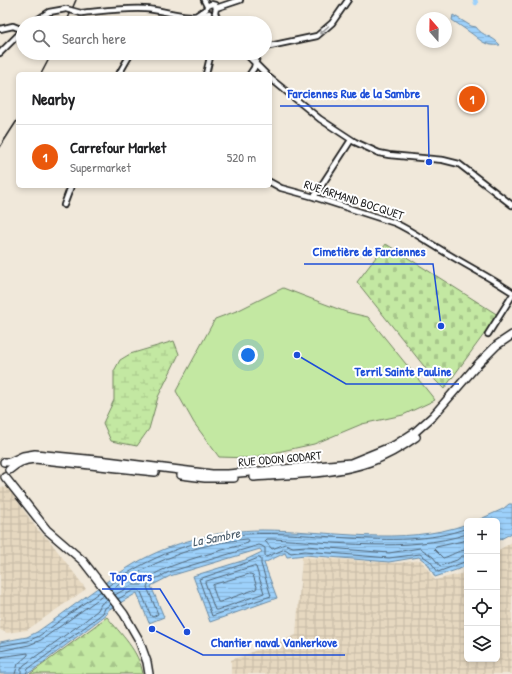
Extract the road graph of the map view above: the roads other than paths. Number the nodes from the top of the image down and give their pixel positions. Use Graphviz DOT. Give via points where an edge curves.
graph roads {
  1 [pos="204,0"];
  2 [pos="240,0"];
  3 [pos="348,0"];
  4 [pos="211,10"];
  5 [pos="43,16"];
  6 [pos="193,16"];
  7 [pos="193,16"];
  8 [pos="215,16"];
  9 [pos="16,27"];
  10 [pos="0,29"];
  11 [pos="16,37"];
  12 [pos="272,46"];
  13 [pos="0,53"];
  14 [pos="127,60"];
  15 [pos="210,60"];
  16 [pos="252,60"];
  17 [pos="257,60"];
  18 [pos="256,64"];
  19 [pos="120,72"];
  20 [pos="207,72"];
  21 [pos="251,72"];
  22 [pos="264,72"];
  23 [pos="272,80"];
  24 [pos="351,140"];
  25 [pos="272,183"];
  26 [pos="69,188"];
  27 [pos="314,197"];
  28 [pos="64,205"];
  29 [pos="512,205"];
  30 [pos="512,292"];
  31 [pos="512,296"];
  32 [pos="488,334"];
  33 [pos="512,335"];
  34 [pos="512,341"];
  35 [pos="2,461"];
  36 [pos="5,475"];
  37 [pos="149,674"];
  1 -- 4 [label="street"];
  2 -- 4 [label="street"];
  3 -- 12 [label="street, one-way" via="332,23 317,36"];
  4 -- 6 [label="street, bridge"];
  4 -- 8 [label="street"];
  5 -- 7 [label="street, bridge" via="49,12 66,9 81,13 130,9 160,10"];
  9 -- 10 [label="street"];
  11 -- 13 [label="street"];
  14 -- 19 [label="street"];
  15 -- 20 [label="street"];
  16 -- 18 [label="street"];
  17 -- 18 [label="street"];
  18 -- 21 [label="street"];
  18 -- 22 [label="street"];
  23 -- 24 [label="street" via="320,119"];
  24 -- 27 [label="street"];
  24 -- 29 [label="street" via="379,153 459,164"];
  25 -- 27 [label="street, RUE ARMAND BOCQUET"];
  26 -- 28 [label="street"];
  27 -- 30 [label="street, RUE ARMAND BOCQUET" via="395,223 484,273"];
  31 -- 32 [label="street"];
  33 -- 35 [label="main road, RUE ODON GODART" via="497,345 433,416 415,432 395,445 352,463 212,474 36,454 10,462"];
  34 -- 36 [label="main road, RUE ODON GODART" via="490,357 422,433 389,454 370,462 334,470 220,479 34,459 17,463"];
  35 -- 36 [label="main road" via="8,467"];
  36 -- 37 [label="main road" via="47,530 83,561 124,614 139,640"];
}
